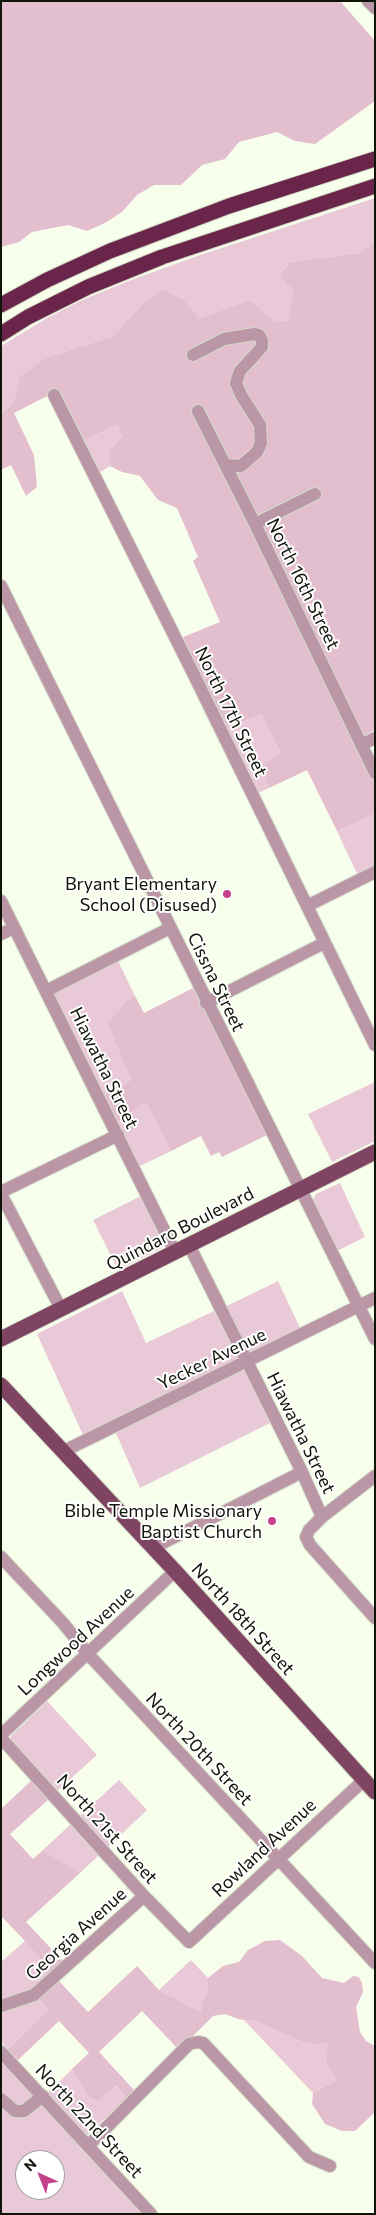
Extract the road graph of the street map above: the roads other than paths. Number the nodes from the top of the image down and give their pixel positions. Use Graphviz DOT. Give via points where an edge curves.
graph roads {
  1 [pos="368,1"];
  2 [pos="375,8"];
  3 [pos="375,159"];
  4 [pos="375,186"];
  5 [pos="1,305"];
  6 [pos="1,334"];
  7 [pos="193,355"];
  8 [pos="54,395"];
  9 [pos="198,411"];
  10 [pos="225,465"];
  11 [pos="315,494"];
  12 [pos="255,524"];
  13 [pos="1,586"];
  14 [pos="375,738"];
  15 [pos="360,745"];
  16 [pos="375,773"];
  17 [pos="375,872"];
  18 [pos="1,901"];
  19 [pos="306,906"];
  20 [pos="14,928"];
  21 [pos="170,928"];
  22 [pos="1,934"];
  23 [pos="324,943"];
  24 [pos="46,991"];
  25 [pos="206,1003"];
  26 [pos="375,1045"];
  27 [pos="118,1135"];
  28 [pos="375,1152"];
  29 [pos="300,1190"];
  30 [pos="1,1193"];
  31 [pos="189,1245"];
  32 [pos="175,1252"];
  33 [pos="375,1298"];
  34 [pos="359,1306"];
  35 [pos="61,1309"];
  36 [pos="1,1339"];
  37 [pos="375,1339"];
  38 [pos="246,1362"];
  39 [pos="1,1385"];
  40 [pos="64,1451"];
  41 [pos="302,1472"];
  42 [pos="375,1476"];
  43 [pos="322,1517"];
  44 [pos="153,1548"];
  45 [pos="1,1557"];
  46 [pos="174,1571"];
  47 [pos="375,1618"];
  48 [pos="88,1654"];
  49 [pos="1,1737"];
  50 [pos="364,1780"];
  51 [pos="375,1792"];
  52 [pos="278,1860"];
  53 [pos="144,1896"];
  54 [pos="189,1942"];
  55 [pos="375,1962"];
  56 [pos="1,2006"];
  57 [pos="1,2052"];
  58 [pos="43,2096"];
  59 [pos="1,2099"];
  60 [pos="88,2146"];
  61 [pos="330,2166"];
  62 [pos="151,2214"];
  1 -- 2 [label="street"];
  3 -- 5 [label="highway" via="229,206 110,251"];
  4 -- 6 [label="highway" via="162,257 88,288"];
  7 -- 10 [label="street" via="224,339 255,334 262,341 262,347 240,371 236,383 260,425 262,443 253,457 240,466"];
  8 -- 19 [label="street, North 17th Street"];
  9 -- 10 [label="street, North 16th Street"];
  10 -- 12 [label="street, North 16th Street"];
  11 -- 12 [label="street"];
  12 -- 15 [label="street, North 16th Street"];
  13 -- 21 [label="street, Cissna Street"];
  14 -- 15 [label="street"];
  15 -- 16 [label="street, North 16th Street"];
  17 -- 19 [label="street"];
  18 -- 20 [label="street, Hiawatha Street"];
  19 -- 23 [label="street, North 17th Street"];
  20 -- 22 [label="street"];
  20 -- 24 [label="street, Hiawatha Street"];
  21 -- 24 [label="street"];
  21 -- 25 [label="street, Cissna Street"];
  23 -- 25 [label="street"];
  23 -- 26 [label="street, North 17th Street"];
  24 -- 27 [label="street, Hiawatha Street"];
  25 -- 29 [label="street, Cissna Street"];
  27 -- 30 [label="street"];
  27 -- 32 [label="street, Hiawatha Street"];
  28 -- 29 [label="main road, Quindaro Boulevard"];
  29 -- 31 [label="main road, Quindaro Boulevard"];
  29 -- 34 [label="street, Cissna Street"];
  30 -- 35 [label="street"];
  31 -- 32 [label="main road, Quindaro Boulevard"];
  31 -- 38 [label="street, Hiawatha Street"];
  32 -- 35 [label="main road, Quindaro Boulevard"];
  33 -- 34 [label="street, Yecker Avenue"];
  34 -- 37 [label="street, Cissna Street"];
  34 -- 38 [label="street, Yecker Avenue"];
  35 -- 36 [label="main road, Quindaro Boulevard"];
  38 -- 40 [label="street, Yecker Avenue"];
  38 -- 41 [label="street, Hiawatha Street"];
  39 -- 40 [label="main road, North 18th Street"];
  40 -- 44 [label="main road, North 18th Street"];
  41 -- 43 [label="street, Hiawatha Street"];
  41 -- 44 [label="street"];
  42 -- 43 [label="street"];
  43 -- 47 [label="street, Hiawatha Street" via="309,1530 306,1537 310,1545"];
  44 -- 46 [label="main road, North 18th Street"];
  45 -- 48 [label="street, North 20th Street"];
  46 -- 48 [label="street, Longwood Avenue"];
  46 -- 50 [label="main road, North 18th Street"];
  48 -- 49 [label="street, Longwood Avenue"];
  48 -- 52 [label="street, North 20th Street"];
  49 -- 53 [label="street, North 21st Street"];
  50 -- 51 [label="main road, North 18th Street"];
  50 -- 52 [label="street, Rowland Avenue"];
  52 -- 54 [label="street, Rowland Avenue"];
  52 -- 55 [label="street, North 20th Street"];
  53 -- 54 [label="street, North 21st Street"];
  53 -- 56 [label="street, Georgia Avenue" via="34,1995"];
  57 -- 58 [label="street, North 22nd Street"];
  58 -- 59 [label="street" via="24,2111 15,2111"];
  58 -- 60 [label="street, North 22nd Street"];
  60 -- 61 [label="street" via="189,2044 198,2042 207,2047 309,2157"];
  60 -- 62 [label="street, North 22nd Street"];
}
